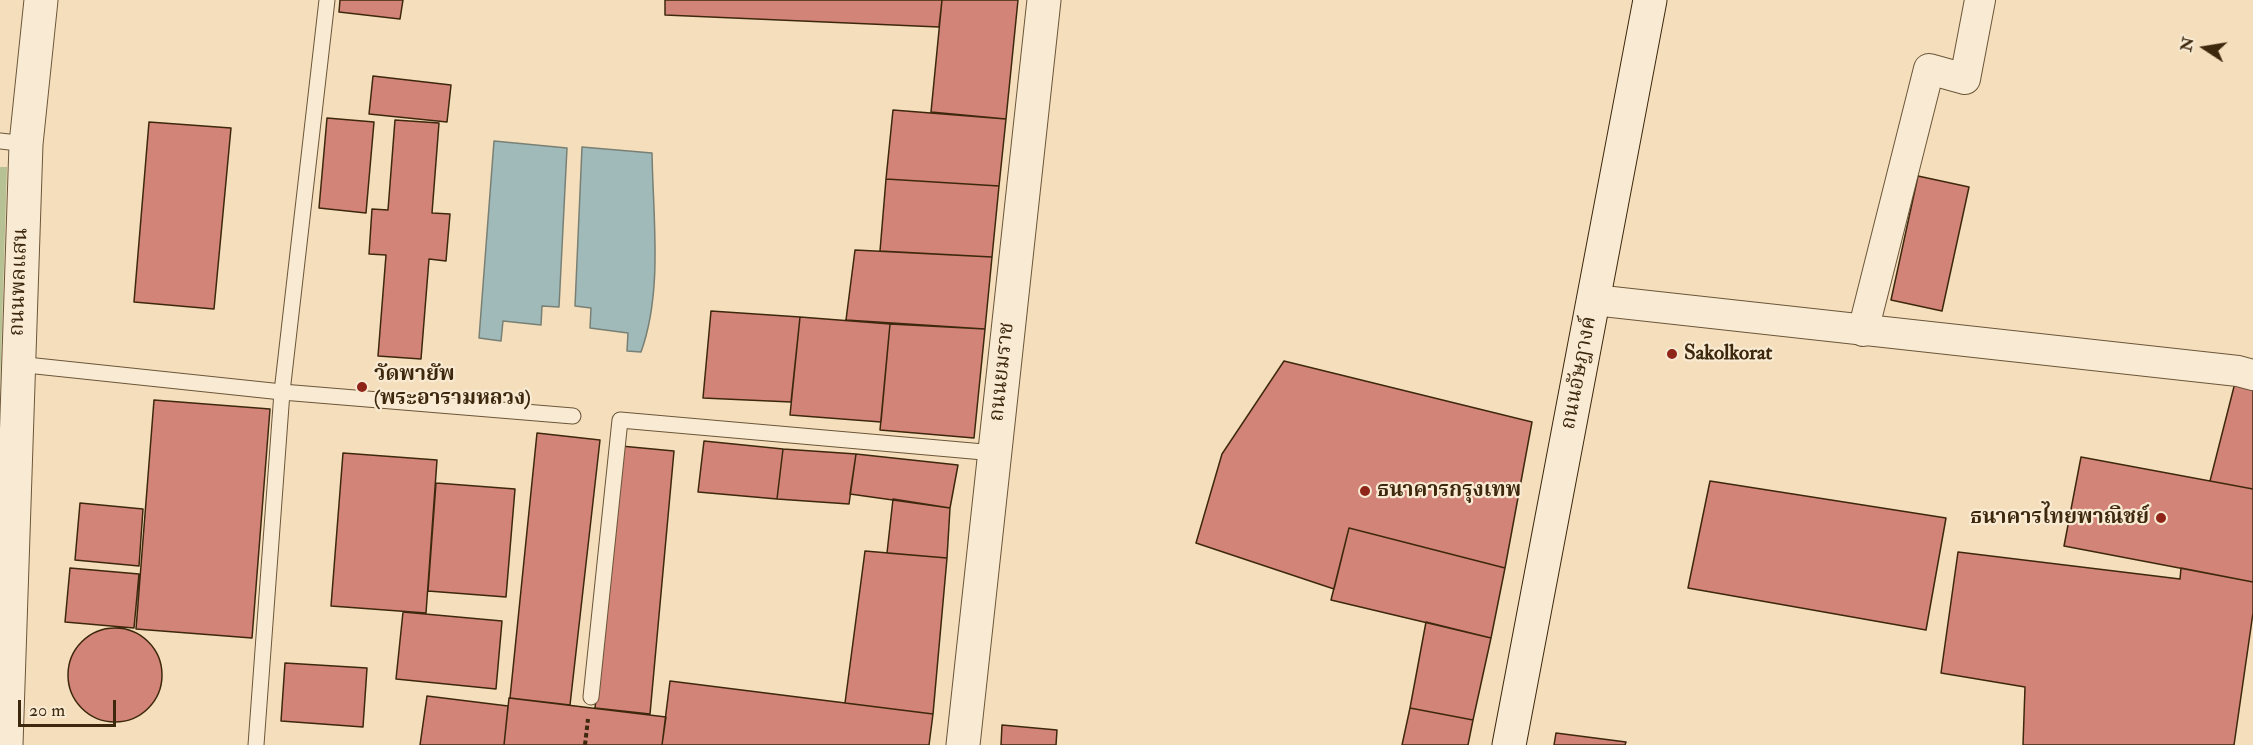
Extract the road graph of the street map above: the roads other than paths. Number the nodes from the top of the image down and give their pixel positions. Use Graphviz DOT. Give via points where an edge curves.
graph roads {
  1 [pos="41,0"];
  2 [pos="327,0"];
  3 [pos="1044,0"];
  4 [pos="1650,0"];
  5 [pos="1980,0"];
  6 [pos="13,143"];
  7 [pos="1594,300"];
  8 [pos="1863,331"];
  9 [pos="17,364"];
  10 [pos="2253,375"];
  11 [pos="282,392"];
  12 [pos="573,416"];
  13 [pos="995,453"];
  14 [pos="591,697"];
  15 [pos="6,745"];
  16 [pos="256,745"];
  17 [pos="963,745"];
  18 [pos="1509,745"];
  1 -- 6 [label="street, ถนนพลแสน"];
  2 -- 11 [label="lane"];
  3 -- 13 [label="street, ถนนยมราช"];
  4 -- 7 [label="street, ถนนอัษฎางค์"];
  5 -- 8 [label="street" via="1965,79 1929,69"];
  6 -- 9 [label="street, ถนนพลแสน"];
  7 -- 8 [label="street"];
  7 -- 18 [label="street, ถนนอัษฎางค์"];
  8 -- 10 [label="street"];
  9 -- 11 [label="lane"];
  9 -- 15 [label="street, ถนนพลแสน"];
  11 -- 12 [label="lane"];
  11 -- 16 [label="lane"];
  13 -- 14 [label="lane" via="620,420"];
  13 -- 17 [label="street, ถนนยมราช"];
}
